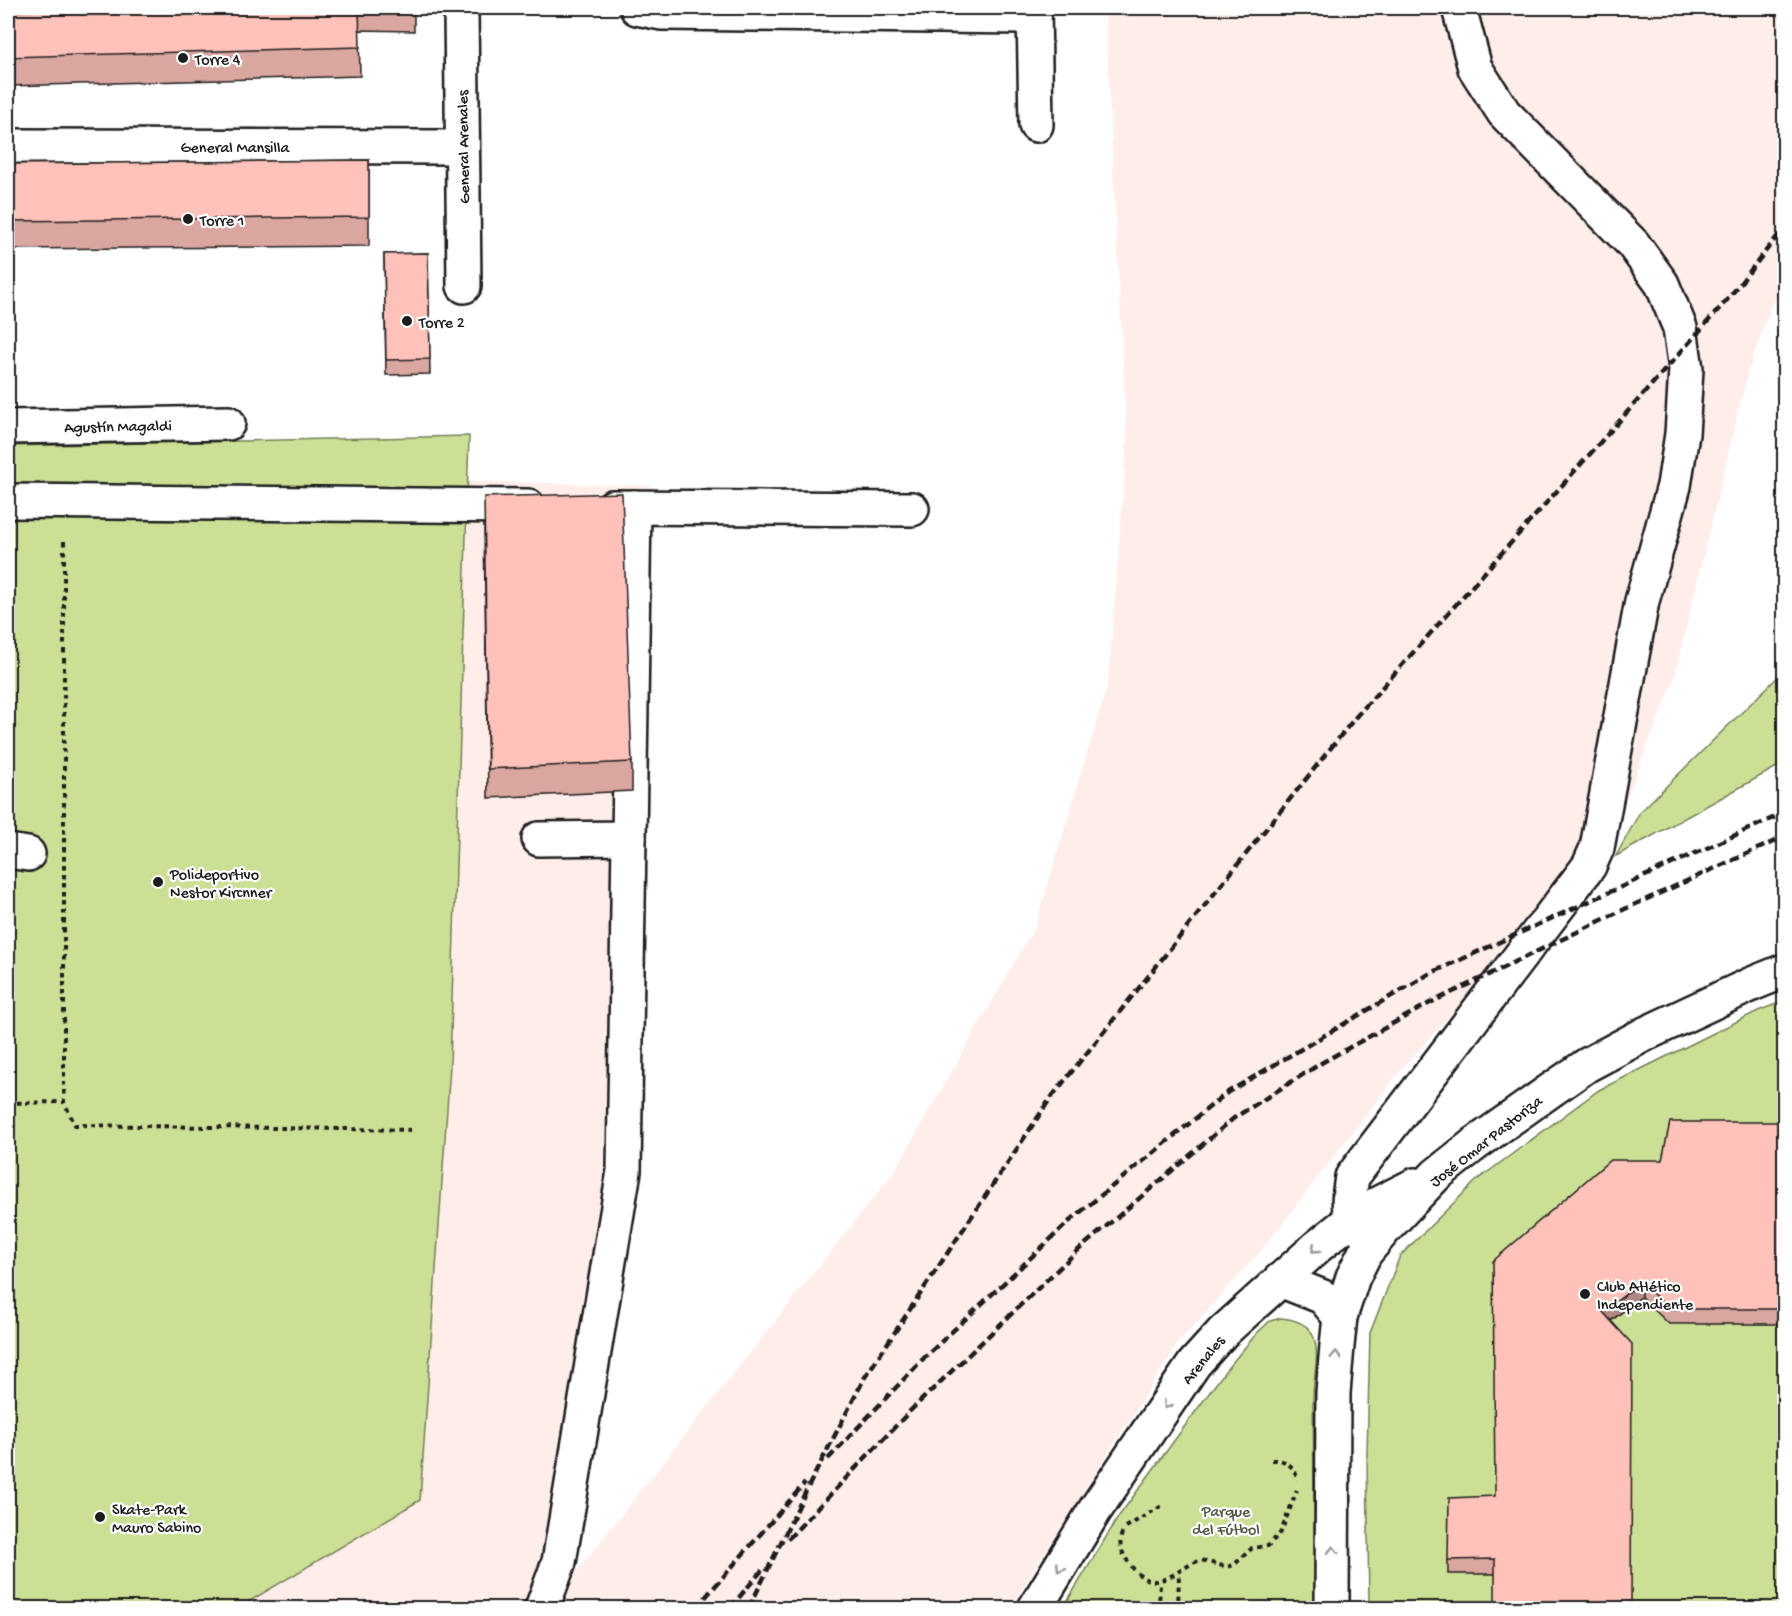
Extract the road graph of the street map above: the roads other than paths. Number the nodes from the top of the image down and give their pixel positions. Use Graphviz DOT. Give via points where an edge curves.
graph roads {
  1 [pos="461,8"];
  2 [pos="637,8"];
  3 [pos="1459,8"];
  4 [pos="1034,12"];
  5 [pos="1036,125"];
  6 [pos="8,146"];
  7 [pos="462,147"];
  8 [pos="464,286"];
  9 [pos="228,423"];
  10 [pos="8,428"];
  11 [pos="8,501"];
  12 [pos="634,507"];
  13 [pos="912,509"];
  14 [pos="629,838"];
  15 [pos="539,839"];
  16 [pos="1785,971"];
  17 [pos="1436,1175"];
  18 [pos="1351,1219"];
  19 [pos="1374,1242"];
  20 [pos="1280,1280"];
  21 [pos="1340,1317"];
  22 [pos="542,1608"];
  23 [pos="1035,1608"];
  24 [pos="1332,1608"];
  1 -- 7 [label="street, General Arenales"];
  2 -- 4 [label="street" via="662,13"];
  3 -- 18 [label="street" via="1475,68 1504,113 1633,244 1662,284 1680,328 1686,369 1682,434 1674,486 1642,601 1598,848 1589,867 1352,1177 1347,1202"];
  4 -- 5 [label="street"];
  6 -- 7 [label="street, General Mansilla"];
  7 -- 8 [label="street, General Arenales"];
  9 -- 10 [label="street, Agustín Magaldi"];
  11 -- 12 [label="street"];
  12 -- 13 [label="street"];
  12 -- 14 [label="street"];
  14 -- 15 [label="street"];
  14 -- 22 [label="street" via="624,1171 559,1562"];
  16 -- 17 [label="street, José Omar Pastoriza" via="1687,1014 1587,1065"];
  17 -- 18 [label="street, Arenales"];
  17 -- 19 [label="street, José Omar Pastoriza"];
  18 -- 19 [label="street"];
  18 -- 20 [label="street, Arenales, one-way"];
  19 -- 21 [label="street, José Omar Pastoriza" via="1353,1277"];
  20 -- 21 [label="street" via="1323,1297"];
  20 -- 23 [label="street, Arenales, one-way" via="1222,1332 1194,1364 1095,1510"];
  24 -- 21 [label="street, José Omar Pastoriza, one-way" via="1333,1394"];
}
